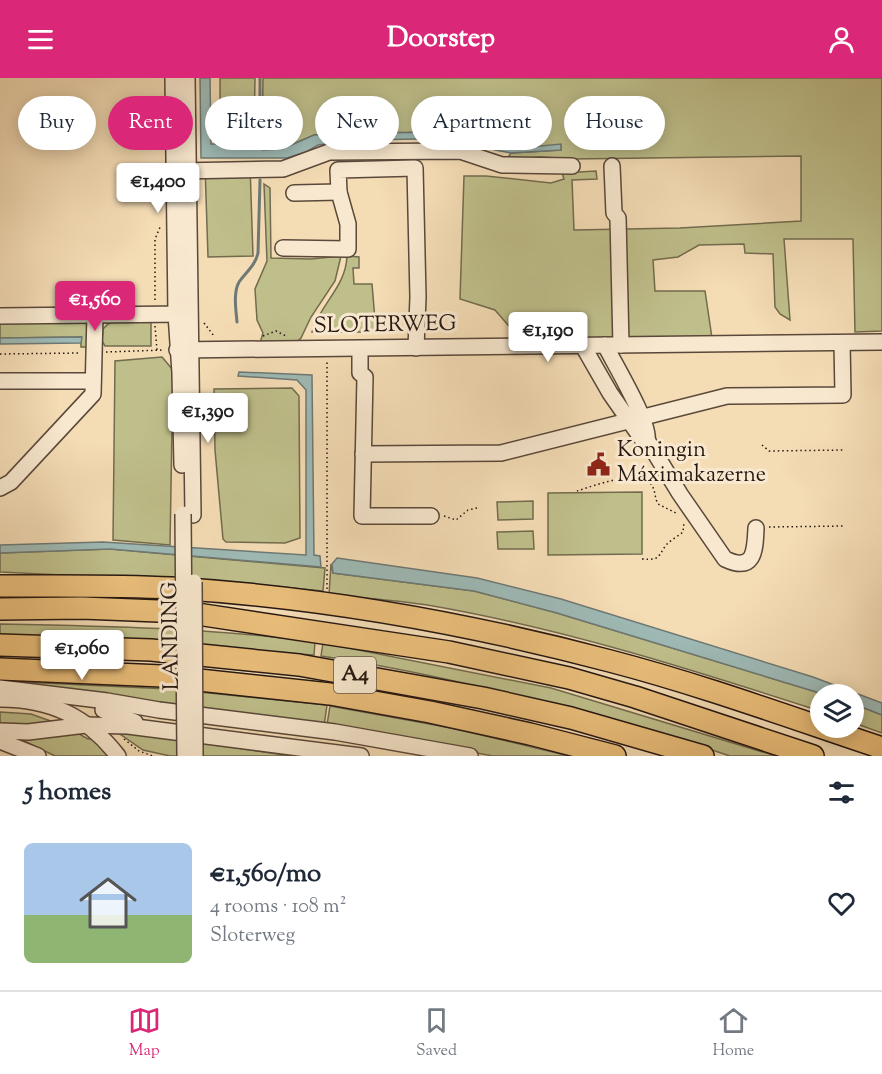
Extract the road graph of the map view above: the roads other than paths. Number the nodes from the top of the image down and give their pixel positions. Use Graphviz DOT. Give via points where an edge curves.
graph roads {
  1 [pos="173,78"];
  2 [pos="187,78"];
  3 [pos="572,166"];
  4 [pos="612,166"];
  5 [pos="181,170"];
  6 [pos="339,192"];
  7 [pos="294,193"];
  8 [pos="283,248"];
  9 [pos="183,314"];
  10 [pos="95,315"];
  11 [pos="0,316"];
  12 [pos="882,342"];
  13 [pos="842,343"];
  14 [pos="613,345"];
  15 [pos="583,346"];
  16 [pos="416,348"];
  17 [pos="365,349"];
  18 [pos="184,350"];
  19 [pos="0,381"];
  20 [pos="93,381"];
  21 [pos="627,389"];
  22 [pos="614,398"];
  23 [pos="635,419"];
  24 [pos="363,454"];
  25 [pos="0,488"];
  26 [pos="188,515"];
  27 [pos="431,516"];
  28 [pos="756,528"];
  29 [pos="0,586"];
  30 [pos="0,609"];
  31 [pos="0,645"];
  32 [pos="0,669"];
  33 [pos="0,688"];
  34 [pos="0,699"];
  35 [pos="49,704"];
  36 [pos="103,710"];
  37 [pos="159,710"];
  38 [pos="86,725"];
  39 [pos="152,729"];
  40 [pos="0,731"];
  41 [pos="335,732"];
  42 [pos="0,741"];
  43 [pos="882,748"];
  44 [pos="333,754"];
  45 [pos="38,756"];
  46 [pos="118,756"];
  47 [pos="185,756"];
  48 [pos="195,756"];
  49 [pos="361,756"];
  50 [pos="471,756"];
  51 [pos="615,756"];
  52 [pos="703,756"];
  53 [pos="813,756"];
  1 -- 5 [label="street"];
  2 -- 5 [label="street"];
  3 -- 5 [label="street" via="502,165 460,152 341,152 318,155 284,169"];
  4 -- 14 [label="street" via="614,213 618,218"];
  5 -- 9 [label="street"];
  6 -- 7 [label="street"];
  6 -- 8 [label="street" via="348,224 348,249"];
  6 -- 16 [label="street" via="338,170 415,168"];
  9 -- 10 [label="street"];
  9 -- 18 [label="street"];
  10 -- 11 [label="street"];
  10 -- 20 [label="street"];
  12 -- 13 [label="street, SLOTERWEG"];
  13 -- 14 [label="street, SLOTERWEG"];
  13 -- 23 [label="street" via="843,395 727,396"];
  14 -- 15 [label="street, SLOTERWEG"];
  14 -- 21 [label="street"];
  15 -- 16 [label="street, SLOTERWEG"];
  15 -- 22 [label="street"];
  16 -- 17 [label="street, SLOTERWEG"];
  17 -- 18 [label="street, SLOTERWEG"];
  17 -- 24 [label="street" via="360,373 365,377"];
  18 -- 26 [label="street"];
  19 -- 20 [label="street"];
  20 -- 25 [label="street" via="93,394 11,482"];
  21 -- 22 [label="street"];
  21 -- 23 [label="street"];
  22 -- 23 [label="street"];
  23 -- 24 [label="street" via="493,454"];
  23 -- 28 [label="street" via="642,439 647,440 724,559 742,563 751,559"];
  24 -- 27 [label="street" via="362,516"];
  26 -- 47 [label="street, LANDING, bridge"];
  26 -- 48 [label="street, LANDING, bridge"];
  29 -- 43 [label="highway" via="205,591 436,621 612,661"];
  30 -- 53 [label="highway, A4" via="184,612 449,652 569,678"];
  31 -- 52 [label="highway, A4" via="151,650 299,665 483,698"];
  32 -- 51 [label="highway, A4" via="162,676 330,694 430,712"];
  33 -- 37 [label="street"];
  34 -- 35 [label="street"];
  35 -- 36 [label="street"];
  35 -- 38 [label="street"];
  36 -- 37 [label="street"];
  36 -- 39 [label="street"];
  37 -- 41 [label="street"];
  38 -- 39 [label="street"];
  38 -- 40 [label="street"];
  38 -- 46 [label="street"];
  39 -- 44 [label="street"];
  41 -- 44 [label="street"];
  41 -- 50 [label="street"];
  42 -- 45 [label="street"];
  44 -- 49 [label="street"];
}
